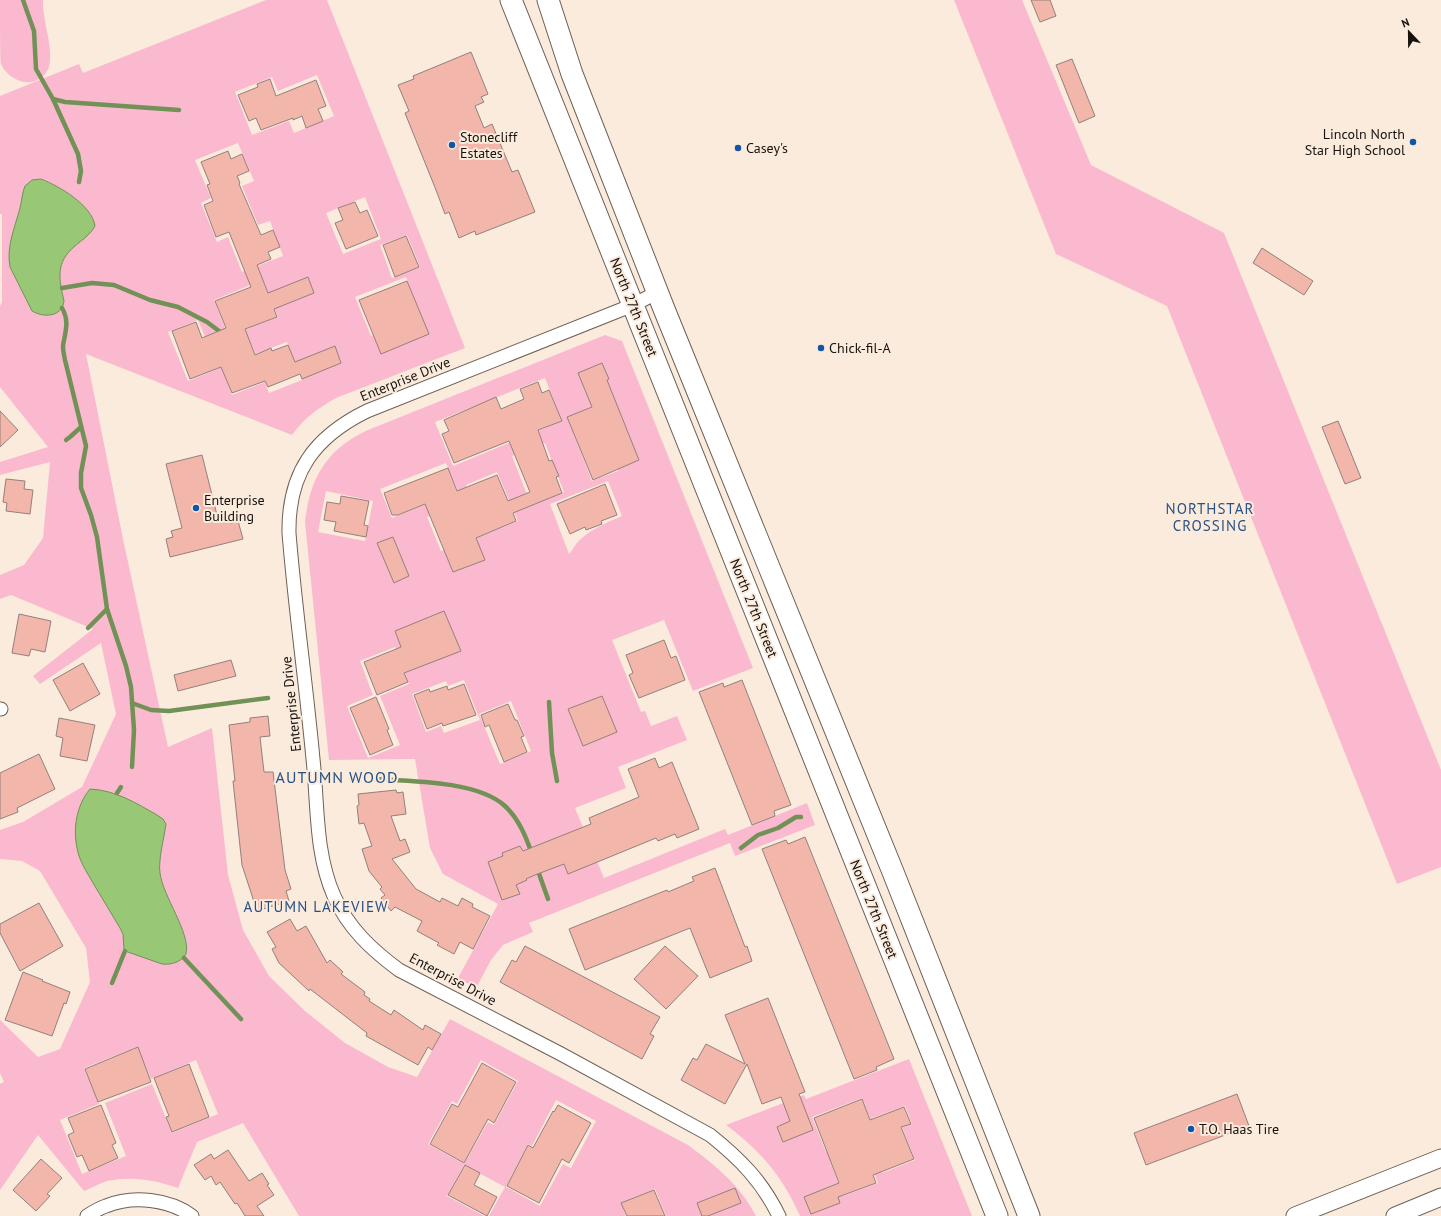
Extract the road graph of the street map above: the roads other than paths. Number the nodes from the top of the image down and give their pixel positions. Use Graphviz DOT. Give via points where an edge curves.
graph roads {
  1 [pos="511,0"];
  2 [pos="548,0"];
  3 [pos="661,300"];
  4 [pos="633,305"];
  5 [pos="1441,1158"];
  6 [pos="1441,1197"];
  7 [pos="87,1216"];
  8 [pos="192,1216"];
  9 [pos="779,1216"];
  10 [pos="997,1216"];
  11 [pos="1029,1216"];
  12 [pos="1296,1216"];
  13 [pos="1395,1216"];
  1 -- 4 [label="main road, North 27th Street"];
  2 -- 3 [label="main road, North 27th Street" via="572,74"];
  3 -- 4 [label="street, Enterprise Drive"];
  3 -- 4 [label="street, Enterprise Drive"];
  3 -- 11 [label="main road, North 27th Street" via="894,872"];
  4 -- 9 [label="street, Enterprise Drive" via="362,413 329,434 304,465 292,494 289,533 314,760 320,844 329,883 339,906 353,928 378,954 399,970 710,1135 755,1177"];
  4 -- 10 [label="main road, North 27th Street"];
  5 -- 12 [label="street"];
  6 -- 13 [label="street"];
  7 -- 8 [label="street" via="107,1205 129,1200 169,1204"];
}
